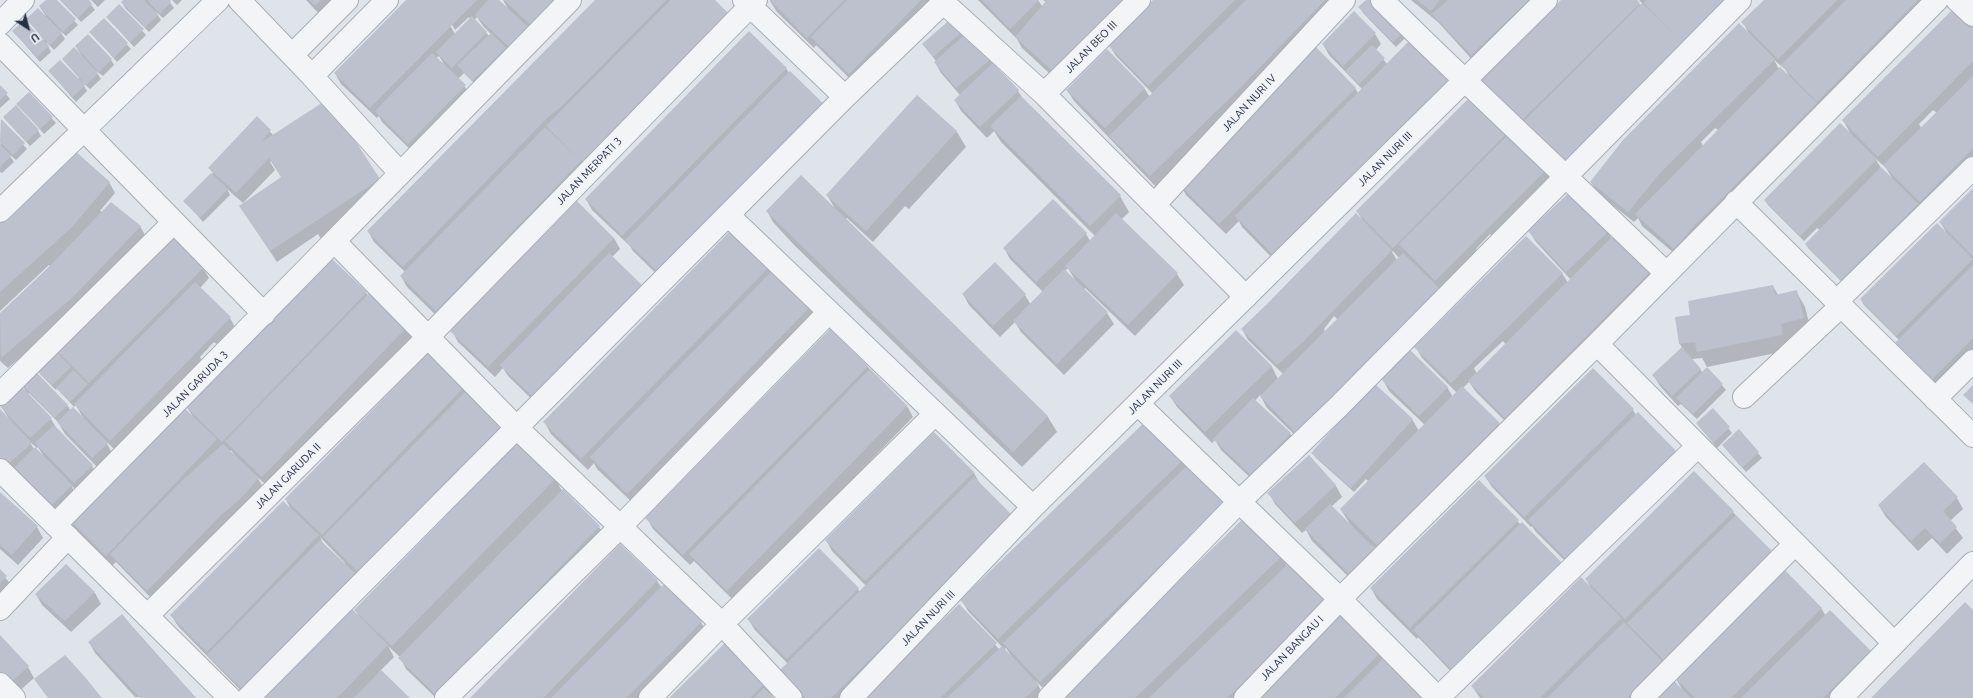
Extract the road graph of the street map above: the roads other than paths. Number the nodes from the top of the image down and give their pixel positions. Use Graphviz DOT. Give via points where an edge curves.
graph roads {
  1 [pos="23,0"];
  2 [pos="218,0"];
  3 [pos="240,0"];
  4 [pos="348,0"];
  5 [pos="387,0"];
  6 [pos="570,0"];
  7 [pos="1139,0"];
  8 [pos="1344,0"];
  9 [pos="1382,0"];
  10 [pos="1546,0"];
  11 [pos="1740,0"];
  12 [pos="1937,0"];
  13 [pos="1957,0"];
  14 [pos="945,1"];
  15 [pos="750,2"];
  16 [pos="1973,15"];
  17 [pos="0,24"];
  18 [pos="0,44"];
  19 [pos="292,55"];
  20 [pos="312,76"];
  21 [pos="1463,80"];
  22 [pos="1044,94"];
  23 [pos="845,98"];
  24 [pos="84,129"];
  25 [pos="1973,168"];
  26 [pos="400,173"];
  27 [pos="1568,177"];
  28 [pos="1736,202"];
  29 [pos="1154,205"];
  30 [pos="0,211"];
  31 [pos="728,215"];
  32 [pos="174,222"];
  33 [pos="334,241"];
  34 [pos="1666,273"];
  35 [pos="1246,297"];
  36 [pos="1839,304"];
  37 [pos="829,312"];
  38 [pos="264,314"];
  39 [pos="428,337"];
  40 [pos="1597,344"];
  41 [pos="1973,361"];
  42 [pos="0,394"];
  43 [pos="1744,397"];
  44 [pos="1935,399"];
  45 [pos="1138,404"];
  46 [pos="935,414"];
  47 [pos="517,428"];
  48 [pos="1973,436"];
  49 [pos="1698,446"];
  50 [pos="0,470"];
  51 [pos="1240,501"];
  52 [pos="1033,507"];
  53 [pos="620,527"];
  54 [pos="62,531"];
  55 [pos="1795,544"];
  56 [pos="1973,564"];
  57 [pos="1340,599"];
  58 [pos="0,609"];
  59 [pos="147,616"];
  60 [pos="722,624"];
  61 [pos="1894,643"];
  62 [pos="0,684"];
  63 [pos="14,698"];
  64 [pos="230,698"];
  65 [pos="248,698"];
  66 [pos="446,698"];
  67 [pos="650,698"];
  68 [pos="791,698"];
  69 [pos="851,698"];
  70 [pos="1050,698"];
  71 [pos="1245,698"];
  72 [pos="1438,698"];
  73 [pos="1642,698"];
  74 [pos="1841,698"];
  1 -- 17 [label="street"];
  2 -- 24 [label="street"];
  3 -- 19 [label="street"];
  4 -- 19 [label="street"];
  5 -- 20 [label="street"];
  6 -- 26 [label="street, JALAN GARUDA 3"];
  7 -- 22 [label="street, JALAN BEO III"];
  8 -- 29 [label="street, JALAN NURI IV"];
  9 -- 21 [label="street"];
  10 -- 21 [label="street, JALAN NURI III"];
  11 -- 27 [label="street"];
  12 -- 28 [label="street, JALAN BANGAU I"];
  13 -- 16 [label="street"];
  14 -- 22 [label="street"];
  14 -- 23 [label="street"];
  15 -- 23 [label="street"];
  15 -- 39 [label="street, JALAN MERPATI 3"];
  18 -- 24 [label="street"];
  19 -- 20 [label="street"];
  20 -- 26 [label="street"];
  21 -- 27 [label="street"];
  21 -- 35 [label="street, JALAN NURI III"];
  22 -- 29 [label="street"];
  23 -- 31 [label="street"];
  24 -- 30 [label="street"];
  24 -- 32 [label="street"];
  25 -- 36 [label="street"];
  26 -- 33 [label="street, JALAN GARUDA 3"];
  27 -- 34 [label="street"];
  27 -- 51 [label="street"];
  28 -- 34 [label="street, JALAN BANGAU I"];
  28 -- 36 [label="street"];
  29 -- 35 [label="street"];
  31 -- 37 [label="street"];
  31 -- 47 [label="street"];
  32 -- 38 [label="street"];
  32 -- 42 [label="street"];
  33 -- 38 [label="street, JALAN GARUDA 3"];
  33 -- 39 [label="street"];
  34 -- 40 [label="street, JALAN BANGAU I"];
  35 -- 45 [label="street, JALAN NURI III"];
  36 -- 43 [label="street"];
  36 -- 44 [label="street"];
  37 -- 46 [label="street"];
  37 -- 53 [label="street"];
  38 -- 54 [label="street, JALAN GARUDA 3"];
  39 -- 47 [label="street"];
  39 -- 59 [label="street, JALAN GARUDA II"];
  40 -- 49 [label="street"];
  40 -- 57 [label="street, JALAN BANGAU I"];
  41 -- 44 [label="street"];
  44 -- 48 [label="street"];
  45 -- 51 [label="street"];
  45 -- 52 [label="street, JALAN NURI III"];
  46 -- 52 [label="street"];
  46 -- 60 [label="street"];
  47 -- 53 [label="street"];
  47 -- 65 [label="street"];
  49 -- 55 [label="street"];
  49 -- 72 [label="street"];
  50 -- 54 [label="street"];
  51 -- 57 [label="street"];
  51 -- 70 [label="street"];
  52 -- 69 [label="street, JALAN NURI III"];
  53 -- 60 [label="street"];
  53 -- 66 [label="street"];
  54 -- 58 [label="street, JALAN GARUDA 3"];
  54 -- 59 [label="street"];
  55 -- 61 [label="street"];
  55 -- 73 [label="street"];
  56 -- 61 [label="street"];
  57 -- 71 [label="street, JALAN BANGAU I"];
  57 -- 72 [label="street"];
  59 -- 64 [label="street"];
  60 -- 67 [label="street"];
  60 -- 68 [label="street"];
  61 -- 74 [label="street"];
  62 -- 63 [label="street"];
}
